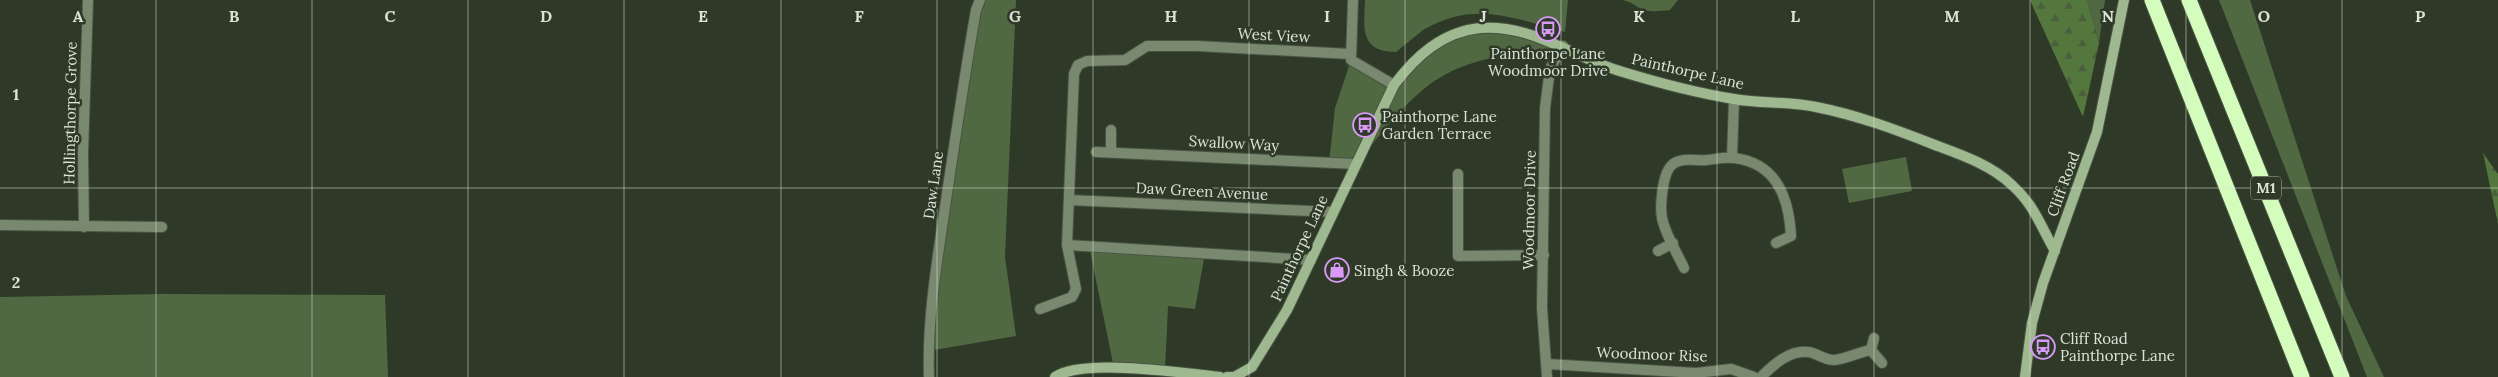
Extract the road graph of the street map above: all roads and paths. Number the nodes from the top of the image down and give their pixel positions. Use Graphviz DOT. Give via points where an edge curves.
graph roads {
  1 [pos="88,0"];
  2 [pos="980,0"];
  3 [pos="1353,0"];
  4 [pos="2124,0"];
  5 [pos="2152,0"];
  6 [pos="2189,0"];
  7 [pos="1563,46"];
  8 [pos="1350,54"];
  9 [pos="1394,84"];
  10 [pos="1734,99"];
  11 [pos="1111,130"];
  12 [pos="1096,152"];
  13 [pos="1110,152"];
  14 [pos="1732,158"];
  15 [pos="1356,164"];
  16 [pos="1458,174"];
  17 [pos="1069,200"];
  18 [pos="1333,212"];
  19 [pos="0,225"];
  20 [pos="84,227"];
  21 [pos="162,227"];
  22 [pos="1673,243"];
  23 [pos="1776,243"];
  24 [pos="1067,245"];
  25 [pos="1658,251"];
  26 [pos="2055,251"];
  27 [pos="1544,255"];
  28 [pos="1311,260"];
  29 [pos="1684,268"];
  30 [pos="1040,309"];
  31 [pos="1874,338"];
  32 [pos="1871,350"];
  33 [pos="1882,363"];
  34 [pos="1547,364"];
  35 [pos="929,377"];
  36 [pos="1055,377"];
  37 [pos="1220,377"];
  38 [pos="1227,377"];
  39 [pos="1234,377"];
  40 [pos="1547,377"];
  41 [pos="1754,377"];
  42 [pos="1761,377"];
  43 [pos="2025,377"];
  44 [pos="2302,377"];
  45 [pos="2342,377"];
  1 -- 20 [label="street, Hollingthorpe Grove"];
  2 -- 35 [label="street, Daw Lane" via="962,92 938,258 928,351"];
  3 -- 8 [label="street"];
  4 -- 26 [label="street, Cliff Road" via="2097,132"];
  5 -- 44 [label="highway, M1"];
  6 -- 45 [label="highway, M1"];
  7 -- 9 [label="street, Painthorpe Lane" via="1499,28 1462,31 1429,47"];
  7 -- 10 [label="street, Painthorpe Lane" via="1621,72"];
  7 -- 27 [label="street, Woodmoor Drive" via="1550,69 1545,108"];
  8 -- 9 [label="street" via="1351,60"];
  8 -- 17 [label="street, West View" via="1147,46 1124,60 1088,60 1078,65 1074,74"];
  9 -- 15 [label="street, Painthorpe Lane"];
  10 -- 14 [label="street"];
  10 -- 26 [label="street, Painthorpe Lane" via="1807,105 1861,118 1988,168 2012,184 2035,210"];
  11 -- 13 [label="street"];
  12 -- 13 [label="street, Swallow Way"];
  13 -- 15 [label="street, Swallow Way"];
  14 -- 22 [label="street" via="1685,159 1673,164 1665,174 1663,222"];
  14 -- 23 [label="street" via="1760,168 1783,190 1788,204 1791,236"];
  15 -- 18 [label="street, Painthorpe Lane"];
  16 -- 27 [label="street" via="1458,256"];
  17 -- 18 [label="street, Daw Green Avenue"];
  17 -- 24 [label="street"];
  18 -- 28 [label="street, Painthorpe Lane"];
  19 -- 20 [label="street"];
  20 -- 21 [label="street"];
  22 -- 25 [label="street"];
  22 -- 29 [label="street"];
  24 -- 28 [label="street"];
  24 -- 30 [label="street" via="1076,289 1072,298"];
  26 -- 43 [label="street, Cliff Road" via="2032,324"];
  27 -- 34 [label="street, Woodmoor Drive" via="1542,308"];
  28 -- 39 [label="street, Painthorpe Lane" via="1287,310 1252,367"];
  31 -- 32 [label="street"];
  32 -- 33 [label="street"];
  32 -- 42 [label="street" via="1836,360 1826,360 1809,352 1798,353 1780,360"];
  34 -- 40 [label="street, Woodmoor Drive"];
  34 -- 41 [label="street, Woodmoor Rise" via="1696,373 1731,369"];
  36 -- 37 [label="street" via="1082,370 1114,368"];
  38 -- 39 [label="street, Painthorpe Lane"];
}
